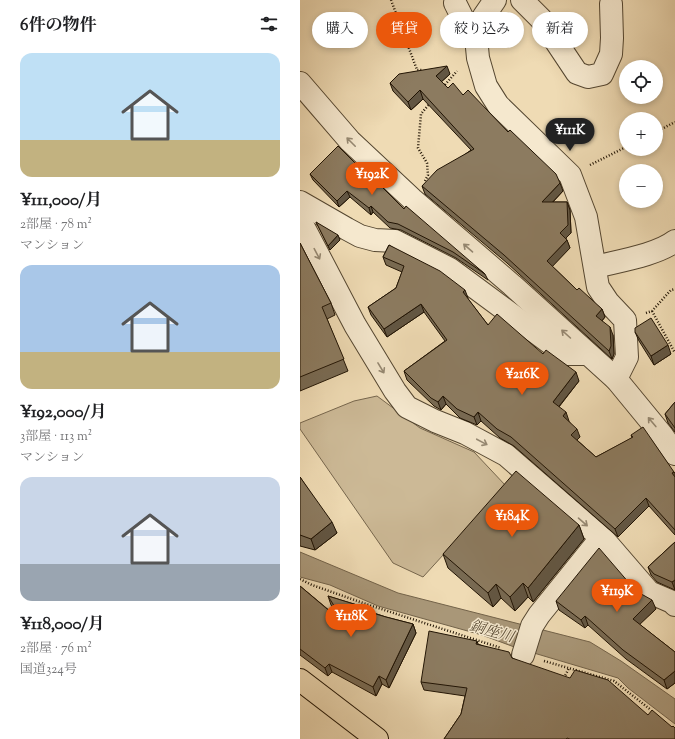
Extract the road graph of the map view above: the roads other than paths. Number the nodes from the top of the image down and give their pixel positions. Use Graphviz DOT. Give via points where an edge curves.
graph roads {
  1 [pos="495,0"];
  2 [pos="522,0"];
  3 [pos="455,3"];
  4 [pos="611,4"];
  5 [pos="460,12"];
  6 [pos="487,12"];
  7 [pos="478,48"];
  8 [pos="300,83"];
  9 [pos="300,202"];
  10 [pos="300,220"];
  11 [pos="675,240"];
  12 [pos="595,267"];
  13 [pos="588,354"];
  14 [pos="616,379"];
  15 [pos="675,454"];
  16 [pos="601,538"];
  17 [pos="675,605"];
  18 [pos="524,652"];
  19 [pos="300,680"];
  20 [pos="377,739"];
  1 -- 6 [label="street"];
  2 -- 4 [label="street" via="541,19 577,73 588,77 602,74 611,54"];
  3 -- 5 [label="street"];
  7 -- 12 [label="street" via="486,86 498,105 570,175 586,216"];
  13 -- 8 [label="street, one-way" via="350,141"];
  9 -- 13 [label="street" via="360,236 395,241 450,269 564,354"];
  10 -- 16 [label="street, one-way" via="355,325 407,407 506,455"];
  11 -- 12 [label="street" via="649,253"];
  12 -- 14 [label="street" via="598,287 625,320 627,357"];
  13 -- 14 [label="street"];
  15 -- 14 [label="street, one-way"];
  16 -- 17 [label="street" via="649,592"];
  16 -- 18 [label="street" via="539,615 532,626"];
  19 -- 20 [label="highway"];
}
